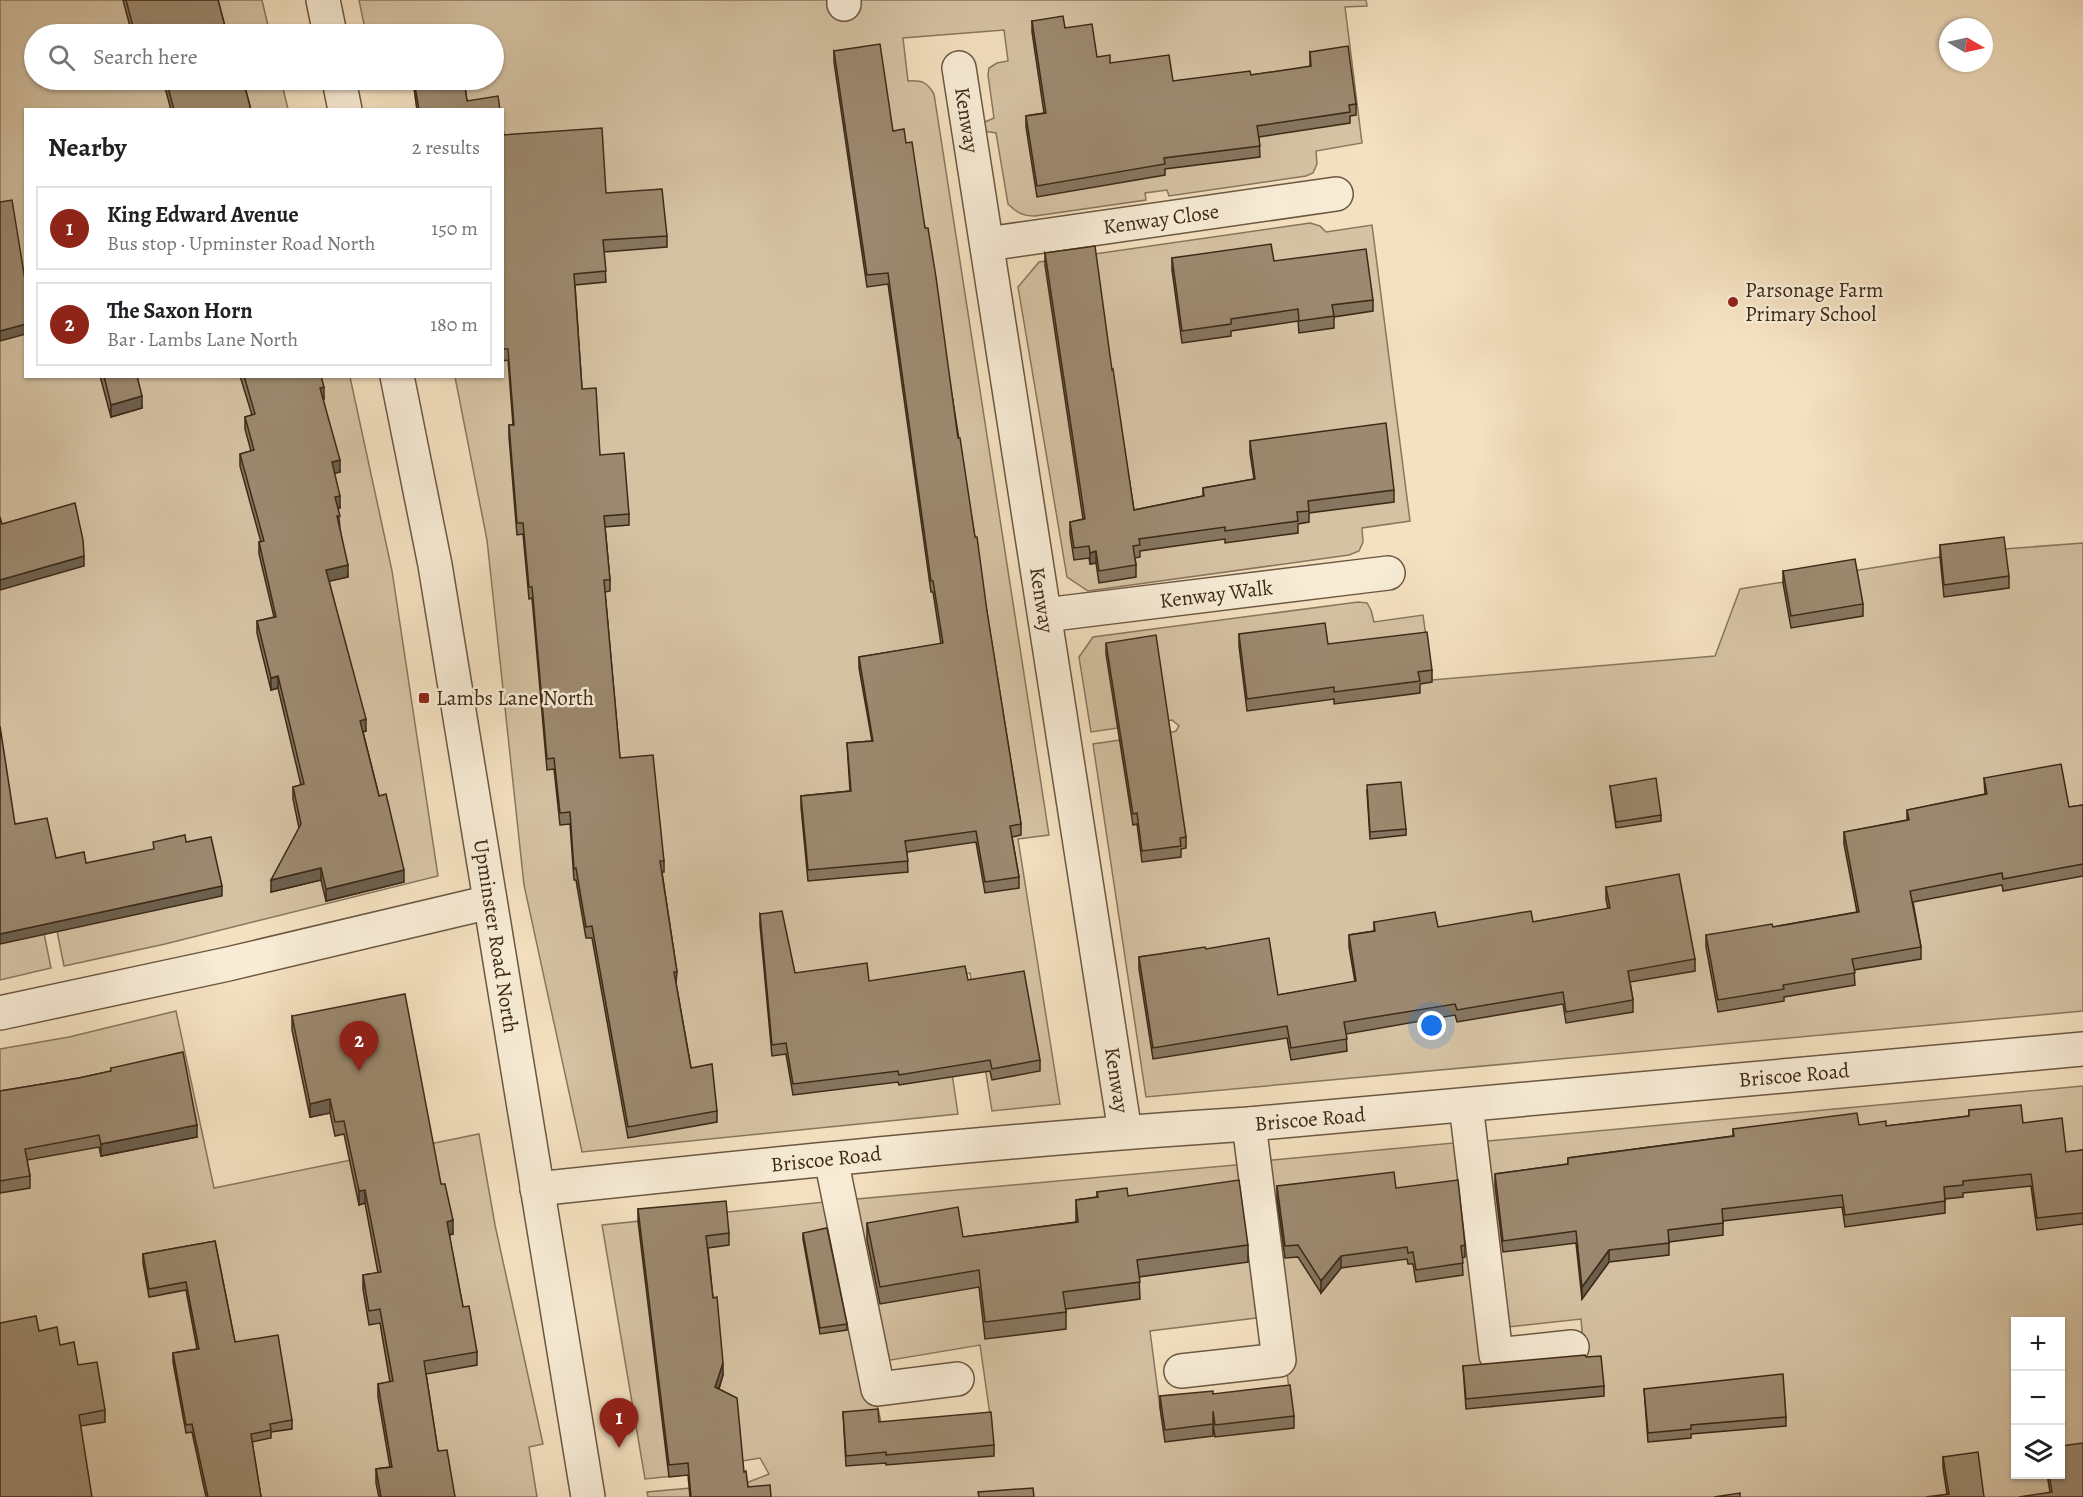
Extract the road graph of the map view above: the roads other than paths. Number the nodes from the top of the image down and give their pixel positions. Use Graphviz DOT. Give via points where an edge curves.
graph roads {
  1 [pos="323,0"];
  2 [pos="328,24"];
  3 [pos="959,68"];
  4 [pos="341,90"];
  5 [pos="345,108"];
  6 [pos="1336,194"];
  7 [pos="987,244"];
  8 [pos="398,378"];
  9 [pos="1388,573"];
  10 [pos="1045,615"];
  11 [pos="490,902"];
  12 [pos="0,1013"];
  13 [pos="2083,1049"];
  14 [pos="1466,1105"];
  15 [pos="1249,1124"];
  16 [pos="1125,1132"];
  17 [pos="831,1159"];
  18 [pos="537,1189"];
  19 [pos="1572,1347"];
  20 [pos="1181,1371"];
  21 [pos="957,1379"];
  22 [pos="588,1497"];
  1 -- 2 [label="street"];
  3 -- 7 [label="street, Kenway"];
  4 -- 5 [label="street"];
  6 -- 7 [label="street, Kenway Close"];
  7 -- 10 [label="street, Kenway"];
  8 -- 11 [label="street, Upminster Road North" via="435,565"];
  9 -- 10 [label="street, Kenway Walk"];
  10 -- 16 [label="street, Kenway"];
  11 -- 12 [label="street"];
  11 -- 18 [label="street, Upminster Road North"];
  13 -- 14 [label="street, Briscoe Road"];
  14 -- 15 [label="street, Briscoe Road"];
  14 -- 19 [label="street" via="1496,1354"];
  15 -- 16 [label="street, Briscoe Road"];
  15 -- 20 [label="street" via="1279,1360"];
  16 -- 17 [label="street, Briscoe Road"];
  17 -- 18 [label="street, Briscoe Road"];
  17 -- 21 [label="street" via="878,1389"];
  18 -- 22 [label="street, Upminster Road North"];
}
